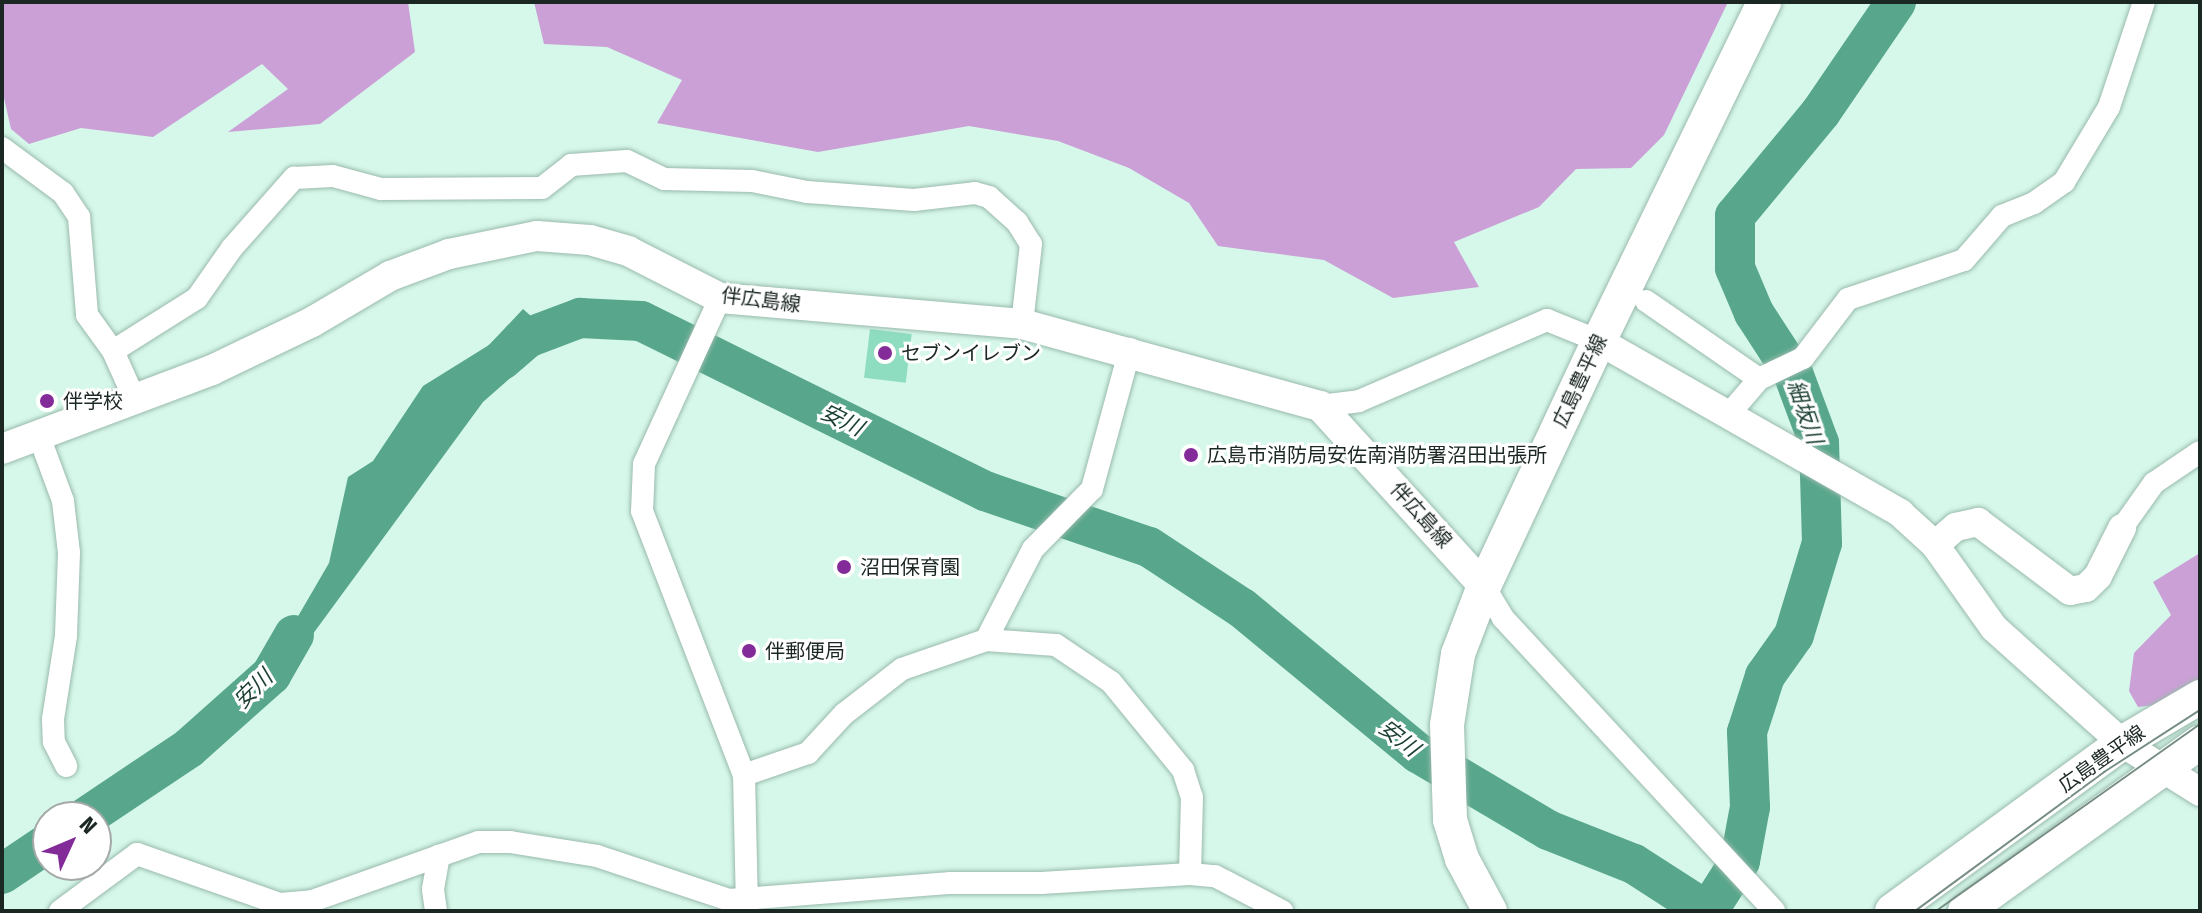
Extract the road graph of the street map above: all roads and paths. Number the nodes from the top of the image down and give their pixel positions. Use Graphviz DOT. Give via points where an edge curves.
graph roads {
  1 [pos="1764,2"];
  2 [pos="2144,2"];
  3 [pos="2,148"];
  4 [pos="1646,301"];
  5 [pos="717,306"];
  6 [pos="1022,324"];
  7 [pos="1599,341"];
  8 [pos="1130,349"];
  9 [pos="113,351"];
  10 [pos="1766,377"];
  11 [pos="134,398"];
  12 [pos="1320,406"];
  13 [pos="1730,413"];
  14 [pos="39,436"];
  15 [pos="2,449"];
  16 [pos="2200,452"];
  17 [pos="2122,528"];
  18 [pos="1935,545"];
  19 [pos="1484,586"];
  20 [pos="986,640"];
  21 [pos="2200,697"];
  22 [pos="2200,742"];
  23 [pos="2122,743"];
  24 [pos="66,766"];
  25 [pos="2165,767"];
  26 [pos="744,775"];
  27 [pos="2200,792"];
  28 [pos="439,856"];
  29 [pos="1190,874"];
  30 [pos="748,906"];
  31 [pos="60,911"];
  32 [pos="436,911"];
  33 [pos="1282,911"];
  34 [pos="1490,911"];
  35 [pos="1774,911"];
  36 [pos="1892,911"];
  37 [pos="1965,911"];
  1 -- 7 [label="main road, 広島豊平線"];
  2 -- 10 [label="street" via="2109,107 2064,182 2002,216 1964,260 1848,299 1803,358"];
  3 -- 9 [label="street" via="63,193 79,217 87,315"];
  4 -- 10 [label="street"];
  5 -- 6 [label="main road, 伴広島線"];
  5 -- 11 [label="main road, 伴広島線" via="628,251 590,240 537,236 449,254 390,276 312,322 212,370"];
  5 -- 26 [label="street" via="644,464 642,511"];
  6 -- 8 [label="main road, 伴広島線"];
  6 -- 9 [label="street" via="1031,244 1017,222 989,197 975,193 914,200 807,192 752,181 664,179 627,161 571,165 542,188 381,189 333,176 294,178 232,248 197,298"];
  7 -- 12 [label="street" via="1547,320 1359,401"];
  7 -- 13 [label="street"];
  7 -- 19 [label="main road, 広島豊平線"];
  8 -- 12 [label="main road, 伴広島線"];
  8 -- 20 [label="street" via="1092,489 1033,549"];
  9 -- 11 [label="street"];
  10 -- 13 [label="street"];
  11 -- 14 [label="main road, 伴広島線"];
  12 -- 19 [label="main road, 伴広島線"];
  13 -- 18 [label="street" via="1900,513"];
  14 -- 15 [label="main road, 伴広島線"];
  14 -- 24 [label="street" via="63,501 69,553 66,636 53,719 54,742"];
  16 -- 17 [label="street" via="2154,483"];
  17 -- 18 [label="street" via="2098,576 2086,588 2070,591 1978,522 1956,527"];
  18 -- 23 [label="street" via="1994,628"];
  19 -- 34 [label="main road, 広島豊平線" via="1458,654 1447,725 1450,820 1462,859"];
  19 -- 35 [label="street" via="1503,618"];
  20 -- 26 [label="street" via="902,669 844,714 808,753"];
  20 -- 29 [label="street" via="1056,645 1111,682 1183,770 1192,797"];
  21 -- 23 [label="main road, 広島豊平線"];
  22 -- 25 [label="main road, 広島豊平線"];
  23 -- 25 [label="street"];
  23 -- 36 [label="main road, 広島豊平線"];
  25 -- 27 [label="street"];
  25 -- 37 [label="main road, 広島豊平線"];
  26 -- 30 [label="street"];
  28 -- 30 [label="street" via="479,842 597,856"];
  28 -- 31 [label="street" via="312,901 280,904 137,854"];
  28 -- 32 [label="street"];
  29 -- 30 [label="street" via="951,883"];
  29 -- 33 [label="street" via="1215,876"];
}
